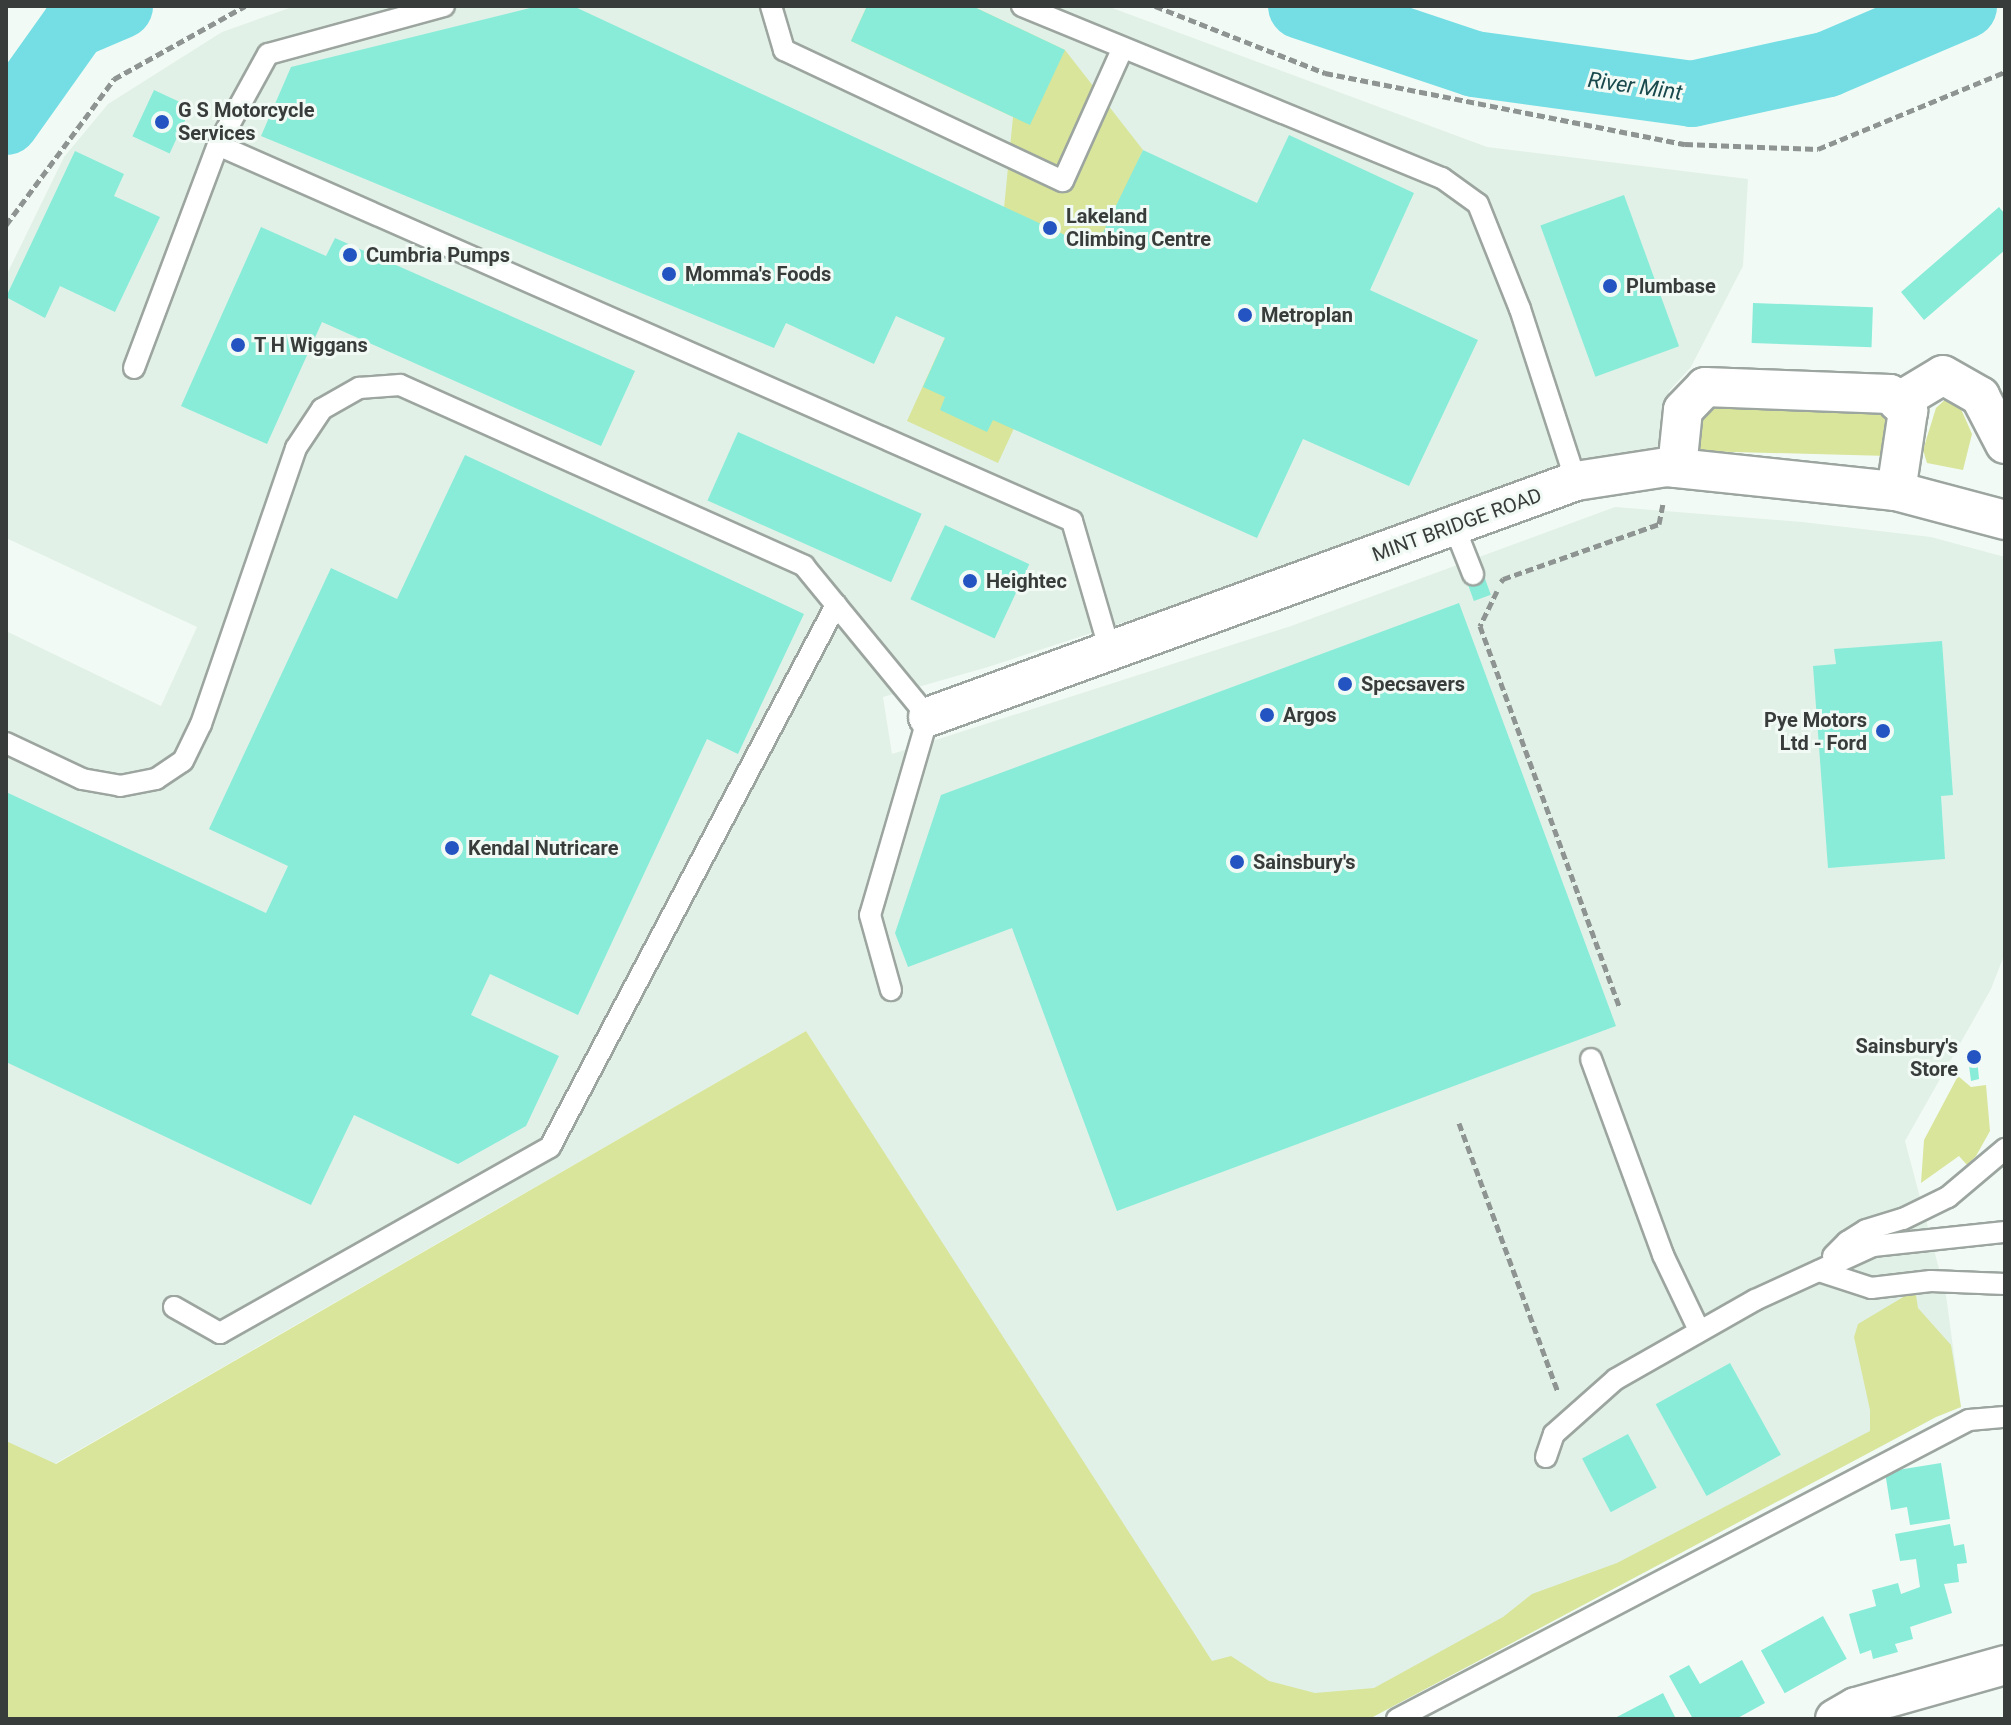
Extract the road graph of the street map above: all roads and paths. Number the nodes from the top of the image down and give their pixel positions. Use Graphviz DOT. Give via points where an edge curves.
graph roads {
  1 [pos="245,6"];
  2 [pos="444,6"];
  3 [pos="771,6"];
  4 [pos="1022,6"];
  5 [pos="1155,6"];
  6 [pos="1122,50"];
  7 [pos="2005,72"];
  8 [pos="218,145"];
  9 [pos="6,225"];
  10 [pos="134,368"];
  11 [pos="1898,402"];
  12 [pos="2005,444"];
  13 [pos="1672,468"];
  14 [pos="1576,481"];
  15 [pos="1896,491"];
  16 [pos="2005,520"];
  17 [pos="1454,526"];
  18 [pos="1473,574"];
  19 [pos="836,605"];
  20 [pos="1110,651"];
  21 [pos="928,717"];
  22 [pos="6,743"];
  23 [pos="891,990"];
  24 [pos="1620,1008"];
  25 [pos="1591,1059"];
  26 [pos="1459,1123"];
  27 [pos="2005,1149"];
  28 [pos="2005,1232"];
  29 [pos="1819,1271"];
  30 [pos="2005,1284"];
  31 [pos="174,1307"];
  32 [pos="1699,1330"];
  33 [pos="1558,1392"];
  34 [pos="2005,1417"];
  35 [pos="1546,1457"];
  36 [pos="2005,1665"];
  37 [pos="1397,1719"];
  38 [pos="1835,1719"];
  1 -- 9 [label="path" via="114,79"];
  2 -- 8 [label="lane" via="268,54"];
  3 -- 6 [label="lane" via="784,50 1063,181"];
  4 -- 6 [label="lane"];
  5 -- 7 [label="path" via="1325,73 1685,144 1818,149"];
  6 -- 14 [label="lane" via="1442,178 1478,204 1520,309"];
  8 -- 10 [label="lane"];
  8 -- 20 [label="lane" via="1072,521"];
  11 -- 12 [label="street" via="1943,375 1980,396"];
  11 -- 13 [label="street" via="1890,394 1705,387 1683,410"];
  11 -- 15 [label="street" via="1908,411"];
  13 -- 14 [label="street, MINT BRIDGE ROAD"];
  13 -- 15 [label="street, MINT BRIDGE ROAD"];
  13 -- 24 [label="path" via="1659,524 1503,579 1480,626"];
  14 -- 17 [label="street, MINT BRIDGE ROAD"];
  15 -- 16 [label="street, MINT BRIDGE ROAD"];
  17 -- 18 [label="lane"];
  17 -- 20 [label="street, MINT BRIDGE ROAD"];
  19 -- 21 [label="lane"];
  19 -- 22 [label="lane" via="804,566 400,385 359,388 322,409 296,448 201,724 183,761 156,779 120,786 82,779"];
  19 -- 31 [label="lane" via="550,1147 220,1333"];
  20 -- 21 [label="street, MINT BRIDGE ROAD"];
  21 -- 23 [label="lane" via="870,915"];
  25 -- 32 [label="lane" via="1663,1255"];
  26 -- 33 [label="path"];
  27 -- 29 [label="lane" via="1948,1197 1847,1242"];
  28 -- 29 [label="lane" via="1873,1246"];
  29 -- 30 [label="lane" via="1871,1288 1931,1281"];
  29 -- 32 [label="lane"];
  32 -- 35 [label="lane" via="1616,1379 1576,1412 1554,1434"];
  34 -- 37 [label="lane" via="1969,1420"];
  36 -- 38 [label="street" via="1856,1707"];
}
